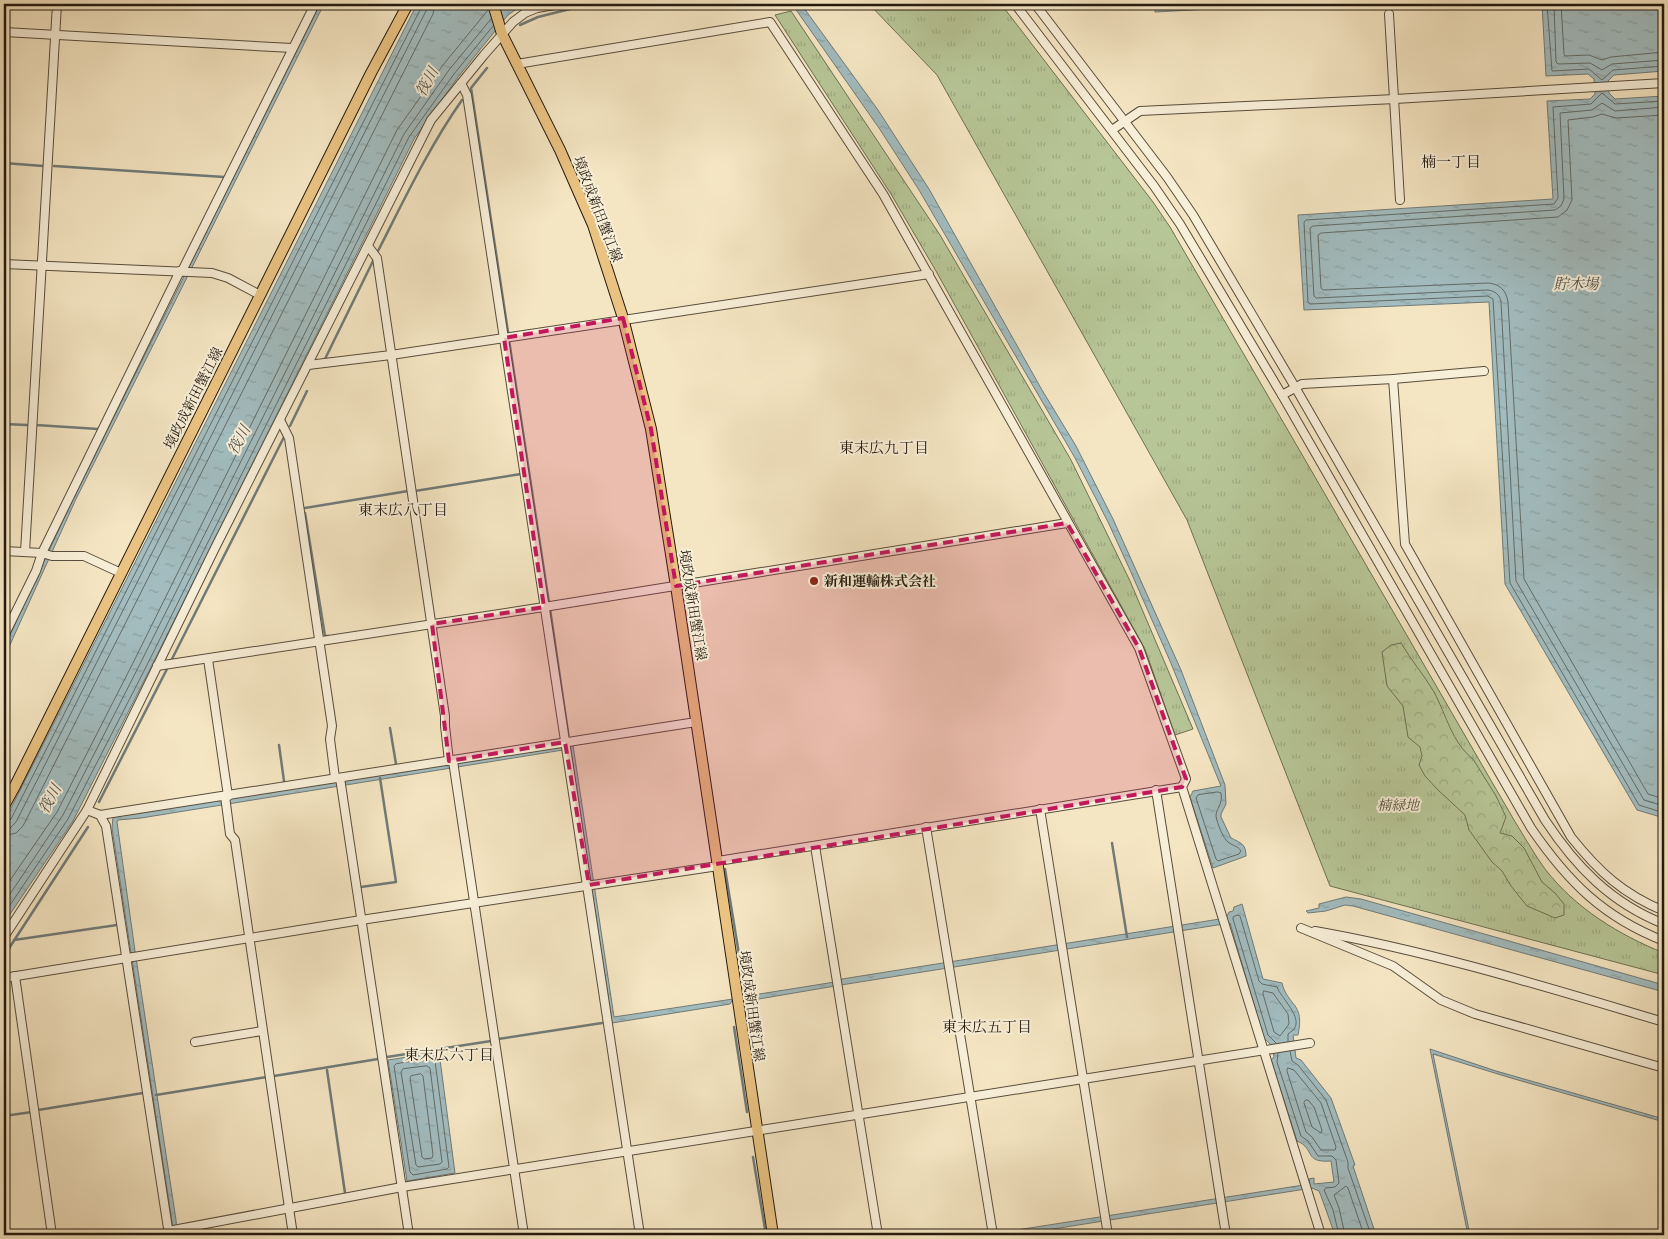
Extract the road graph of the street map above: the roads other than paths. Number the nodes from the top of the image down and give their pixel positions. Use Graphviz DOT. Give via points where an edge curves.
graph roads {
  1 [pos="57,4"];
  2 [pos="315,4"];
  3 [pos="408,4"];
  4 [pos="493,4"];
  5 [pos="561,4"];
  6 [pos="1015,4"];
  7 [pos="1035,4"];
  8 [pos="1390,14"];
  9 [pos="4,32"];
  10 [pos="502,34"];
  11 [pos="55,35"];
  12 [pos="292,48"];
  13 [pos="517,64"];
  14 [pos="461,83"];
  15 [pos="1664,83"];
  16 [pos="1395,99"];
  17 [pos="1125,122"];
  18 [pos="1112,130"];
  19 [pos="1400,200"];
  20 [pos="368,246"];
  21 [pos="4,264"];
  22 [pos="41,265"];
  23 [pos="184,271"];
  24 [pos="929,274"];
  25 [pos="260,295"];
  26 [pos="624,318"];
  27 [pos="504,338"];
  28 [pos="391,355"];
  29 [pos="308,365"];
  30 [pos="1484,371"];
  31 [pos="1393,379"];
  32 [pos="1295,387"];
  33 [pos="1282,395"];
  34 [pos="280,420"];
  35 [pos="1067,524"];
  36 [pos="4,552"];
  37 [pos="25,552"];
  38 [pos="42,553"];
  39 [pos="121,573"];
  40 [pos="676,586"];
  41 [pos="544,607"];
  42 [pos="432,624"];
  43 [pos="4,636"];
  44 [pos="319,642"];
  45 [pos="208,659"];
  46 [pos="157,666"];
  47 [pos="696,722"];
  48 [pos="565,742"];
  49 [pos="452,763"];
  50 [pos="339,781"];
  51 [pos="1182,787"];
  52 [pos="1156,790"];
  53 [pos="226,799"];
  54 [pos="4,806"];
  55 [pos="1040,809"];
  56 [pos="88,810"];
  57 [pos="100,815"];
  58 [pos="926,827"];
  59 [pos="814,846"];
  60 [pos="718,863"];
  61 [pos="590,885"];
  62 [pos="475,904"];
  63 [pos="1664,911"];
  64 [pos="361,920"];
  65 [pos="1664,924"];
  66 [pos="4,937"];
  67 [pos="248,938"];
  68 [pos="1664,941"];
  69 [pos="131,958"];
  70 [pos="15,976"];
  71 [pos="4,978"];
  72 [pos="1664,1022"];
  73 [pos="262,1031"];
  74 [pos="195,1042"];
  75 [pos="1306,1044"];
  76 [pos="1267,1051"];
  77 [pos="1198,1062"];
  78 [pos="1664,1068"];
  79 [pos="1082,1080"];
  80 [pos="970,1098"];
  81 [pos="859,1115"];
  82 [pos="756,1132"];
  83 [pos="627,1153"];
  84 [pos="514,1170"];
  85 [pos="402,1187"];
  86 [pos="289,1208"];
  87 [pos="172,1231"];
  88 [pos="993,1234"];
  89 [pos="52,1235"];
  90 [pos="293,1235"];
  91 [pos="410,1235"];
  92 [pos="524,1235"];
  93 [pos="640,1235"];
  94 [pos="773,1235"];
  95 [pos="878,1235"];
  96 [pos="1108,1235"];
  97 [pos="1226,1235"];
  98 [pos="1322,1235"];
  1 -- 11 [label="street"];
  2 -- 12 [label="street"];
  3 -- 25 [label="main road, 境政成新田蟹江線"];
  4 -- 10 [label="main road, 境政成新田蟹江線"];
  5 -- 10 [label="street" via="525,13"];
  6 -- 18 [label="street"];
  7 -- 17 [label="street"];
  8 -- 16 [label="street"];
  9 -- 11 [label="street"];
  10 -- 13 [label="main road, 境政成新田蟹江線"];
  10 -- 14 [label="street"];
  11 -- 12 [label="street"];
  11 -- 22 [label="street"];
  12 -- 23 [label="street"];
  13 -- 24 [label="street" via="770,22 883,194"];
  13 -- 26 [label="main road, 境政成新田蟹江線" via="593,225"];
  14 -- 20 [label="street" via="432,120"];
  14 -- 27 [label="street" via="467,94"];
  15 -- 16 [label="street"];
  16 -- 17 [label="street" via="1140,111"];
  16 -- 19 [label="street"];
  17 -- 18 [label="street"];
  17 -- 32 [label="street" via="1193,215"];
  18 -- 33 [label="street" via="1180,224"];
  20 -- 28 [label="street" via="377,258"];
  20 -- 29 [label="street"];
  21 -- 22 [label="street"];
  22 -- 23 [label="street"];
  22 -- 37 [label="street"];
  23 -- 25 [label="street" via="228,278"];
  23 -- 38 [label="street"];
  24 -- 26 [label="street"];
  24 -- 35 [label="street"];
  25 -- 39 [label="main road, 境政成新田蟹江線"];
  26 -- 27 [label="street"];
  26 -- 40 [label="main road, 境政成新田蟹江線" via="651,429"];
  27 -- 28 [label="street"];
  27 -- 41 [label="street"];
  28 -- 29 [label="street"];
  28 -- 42 [label="street"];
  29 -- 34 [label="street"];
  30 -- 31 [label="street"];
  31 -- 32 [label="street"];
  31 -- 63 [label="street" via="1405,544 1571,837 1613,882 1641,902"];
  32 -- 33 [label="street"];
  32 -- 65 [label="street" via="1563,848 1600,886 1620,901"];
  33 -- 68 [label="street" via="1546,850 1590,898 1640,931"];
  34 -- 44 [label="street" via="289,438"];
  34 -- 46 [label="street"];
  35 -- 40 [label="street"];
  35 -- 51 [label="street" via="1139,648 1186,779"];
  36 -- 37 [label="street"];
  37 -- 38 [label="street"];
  38 -- 39 [label="street" via="84,556"];
  38 -- 43 [label="street"];
  39 -- 54 [label="main road, 境政成新田蟹江線"];
  40 -- 41 [label="street"];
  40 -- 47 [label="main road, 境政成新田蟹江線"];
  41 -- 42 [label="street"];
  41 -- 48 [label="street"];
  42 -- 44 [label="street"];
  42 -- 49 [label="street"];
  44 -- 45 [label="street"];
  44 -- 50 [label="street" via="332,726 330,739"];
  45 -- 46 [label="street"];
  45 -- 53 [label="street"];
  46 -- 56 [label="street"];
  47 -- 48 [label="street"];
  47 -- 60 [label="main road, 境政成新田蟹江線"];
  48 -- 49 [label="street"];
  48 -- 61 [label="street"];
  49 -- 50 [label="street"];
  49 -- 62 [label="street"];
  50 -- 53 [label="street"];
  50 -- 64 [label="street"];
  51 -- 52 [label="street"];
  51 -- 76 [label="street"];
  52 -- 55 [label="street"];
  52 -- 77 [label="street"];
  53 -- 57 [label="street"];
  53 -- 67 [label="street"];
  55 -- 58 [label="street"];
  55 -- 79 [label="street"];
  56 -- 57 [label="street"];
  56 -- 66 [label="street"];
  57 -- 69 [label="street" via="106,826"];
  58 -- 59 [label="street"];
  58 -- 80 [label="street"];
  59 -- 60 [label="street"];
  59 -- 81 [label="street"];
  60 -- 61 [label="street"];
  60 -- 82 [label="main road, 境政成新田蟹江線"];
  61 -- 62 [label="street"];
  61 -- 83 [label="street"];
  62 -- 64 [label="street"];
  62 -- 84 [label="street"];
  64 -- 67 [label="street"];
  64 -- 85 [label="street"];
  67 -- 69 [label="street"];
  67 -- 73 [label="street"];
  69 -- 70 [label="street"];
  69 -- 87 [label="street"];
  70 -- 71 [label="street"];
  70 -- 89 [label="street"];
  72 -- 78 [label="street" via="1443,958 1301,928 1393,966 1441,1000 1475,1014"];
  73 -- 74 [label="street"];
  73 -- 86 [label="street"];
  75 -- 76 [label="street"];
  76 -- 77 [label="street"];
  76 -- 98 [label="street"];
  77 -- 79 [label="street"];
  77 -- 97 [label="street"];
  79 -- 80 [label="street"];
  79 -- 96 [label="street"];
  80 -- 81 [label="street"];
  80 -- 88 [label="street"];
  81 -- 82 [label="street"];
  81 -- 95 [label="street"];
  82 -- 83 [label="street"];
  82 -- 94 [label="main road, 境政成新田蟹江線"];
  83 -- 84 [label="street"];
  83 -- 93 [label="street"];
  84 -- 85 [label="street"];
  84 -- 92 [label="street"];
  85 -- 86 [label="street"];
  85 -- 91 [label="street"];
  86 -- 87 [label="street"];
  86 -- 90 [label="street"];
}
